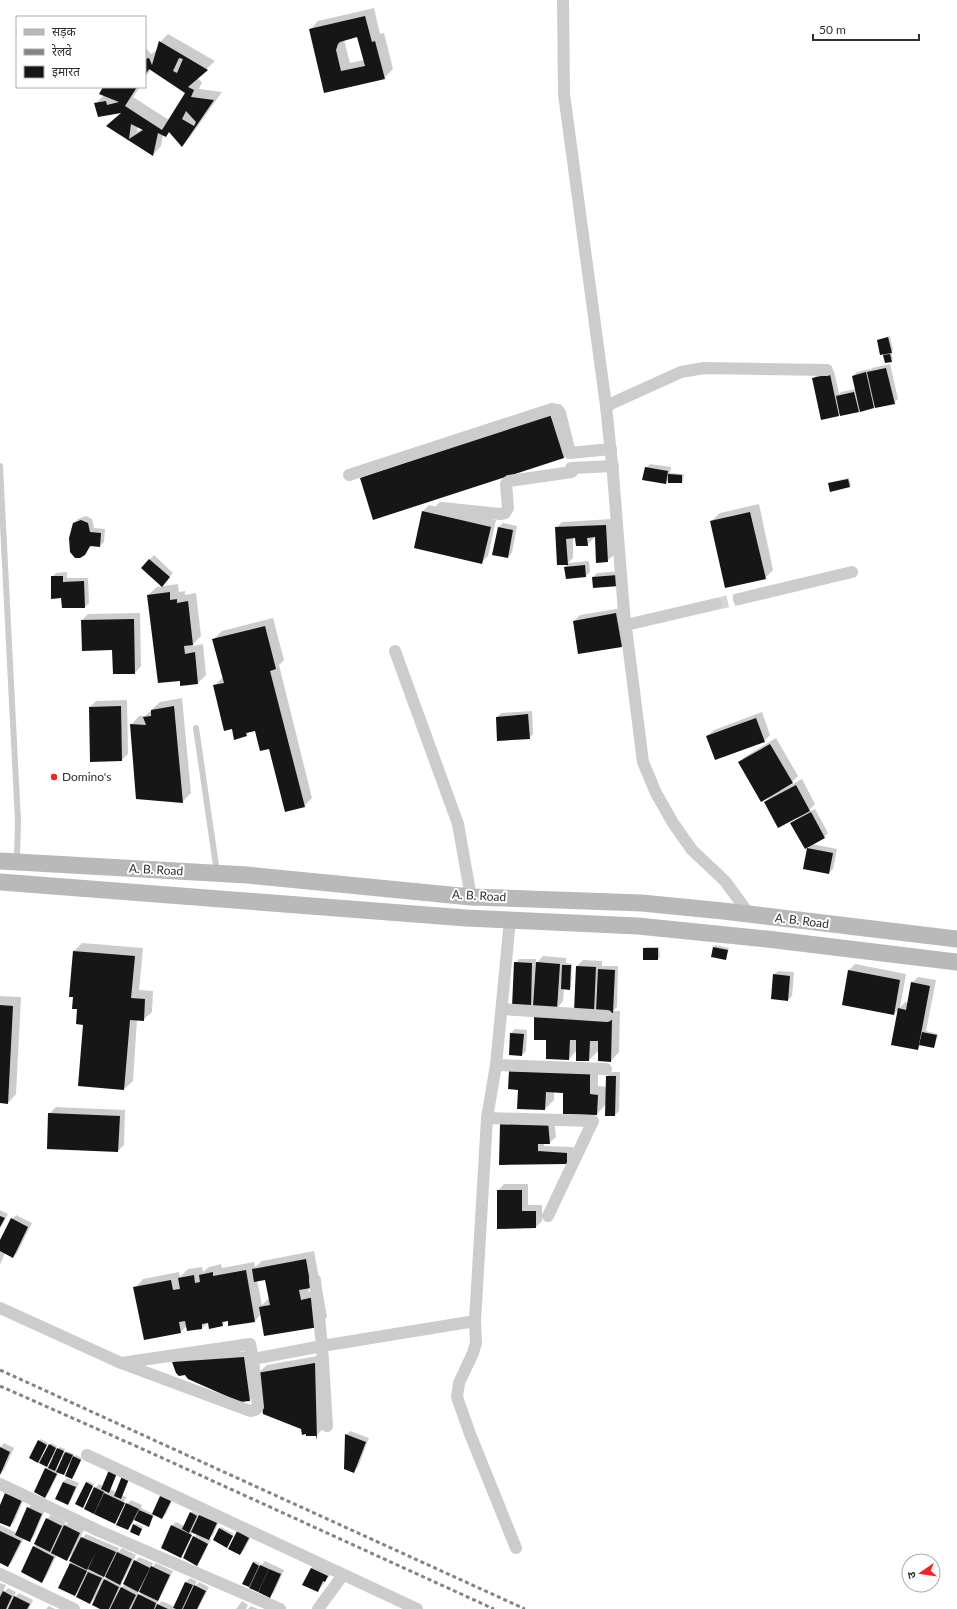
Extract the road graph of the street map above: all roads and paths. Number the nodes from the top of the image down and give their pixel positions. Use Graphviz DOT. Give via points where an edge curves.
graph roads {
  1 [pos="563,0"];
  2 [pos="827,370"];
  3 [pos="606,406"];
  4 [pos="611,448"];
  5 [pos="0,466"];
  6 [pos="613,466"];
  7 [pos="348,476"];
  8 [pos="442,508"];
  9 [pos="852,572"];
  10 [pos="739,599"];
  11 [pos="716,604"];
  12 [pos="626,625"];
  13 [pos="395,651"];
  14 [pos="196,728"];
  15 [pos="0,861"];
  16 [pos="17,862"];
  17 [pos="217,874"];
  18 [pos="0,882"];
  19 [pos="471,897"];
  20 [pos="723,911"];
  21 [pos="749,914"];
  22 [pos="510,920"];
  23 [pos="721,935"];
  24 [pos="957,939"];
  25 [pos="957,962"];
  26 [pos="502,1009"];
  27 [pos="607,1016"];
  28 [pos="496,1065"];
  29 [pos="606,1069"];
  30 [pos="487,1118"];
  31 [pos="548,1216"];
  32 [pos="315,1280"];
  33 [pos="0,1308"];
  34 [pos="476,1321"];
  35 [pos="322,1346"];
  36 [pos="253,1359"];
  37 [pos="121,1363"];
  38 [pos="327,1426"];
  39 [pos="87,1455"];
  40 [pos="0,1484"];
  41 [pos="516,1548"];
  42 [pos="0,1574"];
  43 [pos="343,1575"];
  44 [pos="74,1609"];
  45 [pos="280,1609"];
  46 [pos="318,1609"];
  47 [pos="417,1609"];
  1 -- 3 [label="street" via="564,94"];
  2 -- 3 [label="street" via="704,368 681,372"];
  3 -- 4 [label="street"];
  4 -- 6 [label="street"];
  4 -- 7 [label="street" via="570,453 560,413 552,409"];
  5 -- 16 [label="lane" via="18,813"];
  6 -- 8 [label="street" via="571,468 572,472 509,481 506,484 508,508 505,513"];
  6 -- 12 [label="street"];
  9 -- 10 [label="street"];
  11 -- 12 [label="street"];
  12 -- 21 [label="street" via="643,762 656,793 692,850 725,881"];
  13 -- 19 [label="street" via="458,824"];
  14 -- 17 [label="lane"];
  15 -- 16 [label="main road, A. B. Road"];
  16 -- 17 [label="main road, A. B. Road"];
  17 -- 19 [label="main road, A. B. Road"];
  18 -- 22 [label="main road, A. B. Road"];
  19 -- 20 [label="main road, A. B. Road" via="642,903"];
  20 -- 21 [label="main road, A. B. Road"];
  20 -- 23 [label="main road"];
  21 -- 24 [label="main road, A. B. Road"];
  22 -- 23 [label="main road, A. B. Road" via="638,926"];
  22 -- 26 [label="street"];
  23 -- 25 [label="main road, A. B. Road"];
  26 -- 27 [label="street"];
  26 -- 28 [label="street"];
  28 -- 29 [label="street"];
  28 -- 30 [label="street"];
  30 -- 31 [label="street" via="593,1121"];
  30 -- 34 [label="street"];
  32 -- 35 [label="street"];
  33 -- 37 [label="street"];
  34 -- 35 [label="street"];
  34 -- 41 [label="street" via="475,1348 459,1383 458,1397 470,1434"];
  35 -- 36 [label="street"];
  35 -- 38 [label="street"];
  36 -- 37 [label="street" via="250,1344"];
  36 -- 37 [label="street" via="258,1407 250,1411"];
  39 -- 43 [label="street"];
  40 -- 45 [label="street" via="99,1531"];
  42 -- 44 [label="street"];
  43 -- 46 [label="street"];
  43 -- 47 [label="street"];
}
